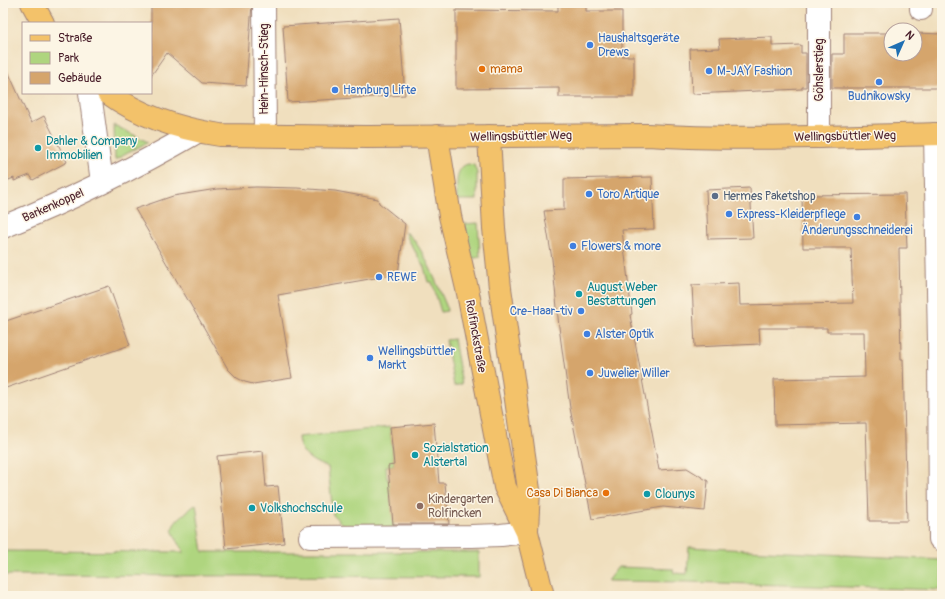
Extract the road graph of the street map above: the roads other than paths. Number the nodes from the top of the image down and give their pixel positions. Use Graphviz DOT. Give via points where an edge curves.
graph roads {
  1 [pos="32,3"];
  2 [pos="264,3"];
  3 [pos="817,3"];
  4 [pos="42,22"];
  5 [pos="90,94"];
  6 [pos="110,94"];
  7 [pos="197,132"];
  8 [pos="938,134"];
  9 [pos="265,135"];
  10 [pos="437,136"];
  11 [pos="489,136"];
  12 [pos="819,137"];
  13 [pos="102,182"];
  14 [pos="3,226"];
  15 [pos="940,345"];
  16 [pos="527,532"];
  17 [pos="310,537"];
  18 [pos="940,539"];
  19 [pos="543,596"];
  1 -- 4 [label="main road"];
  2 -- 9 [label="street, Hein-Hinsch-Stieg"];
  3 -- 12 [label="street, Göhslerstieg"];
  5 -- 13 [label="street"];
  6 -- 7 [label="main road, Wellingsbüttler Weg" via="141,112"];
  7 -- 9 [label="main road, Wellingsbüttler Weg"];
  7 -- 13 [label="street, Barkenkoppel"];
  8 -- 12 [label="main road, Wellingsbüttler Weg"];
  8 -- 15 [label="street"];
  9 -- 10 [label="main road, Wellingsbüttler Weg"];
  10 -- 11 [label="main road, Wellingsbüttler Weg"];
  10 -- 16 [label="main road, Rolfinckstraße" via="450,216 468,293 505,487"];
  11 -- 12 [label="main road, Wellingsbüttler Weg"];
  11 -- 16 [label="main road, Rolfinckstraße" via="500,288 529,490"];
  13 -- 14 [label="street, Barkenkoppel"];
  15 -- 18 [label="street"];
  16 -- 17 [label="street" via="471,536"];
  16 -- 19 [label="main road, Rolfinckstraße"];
}
